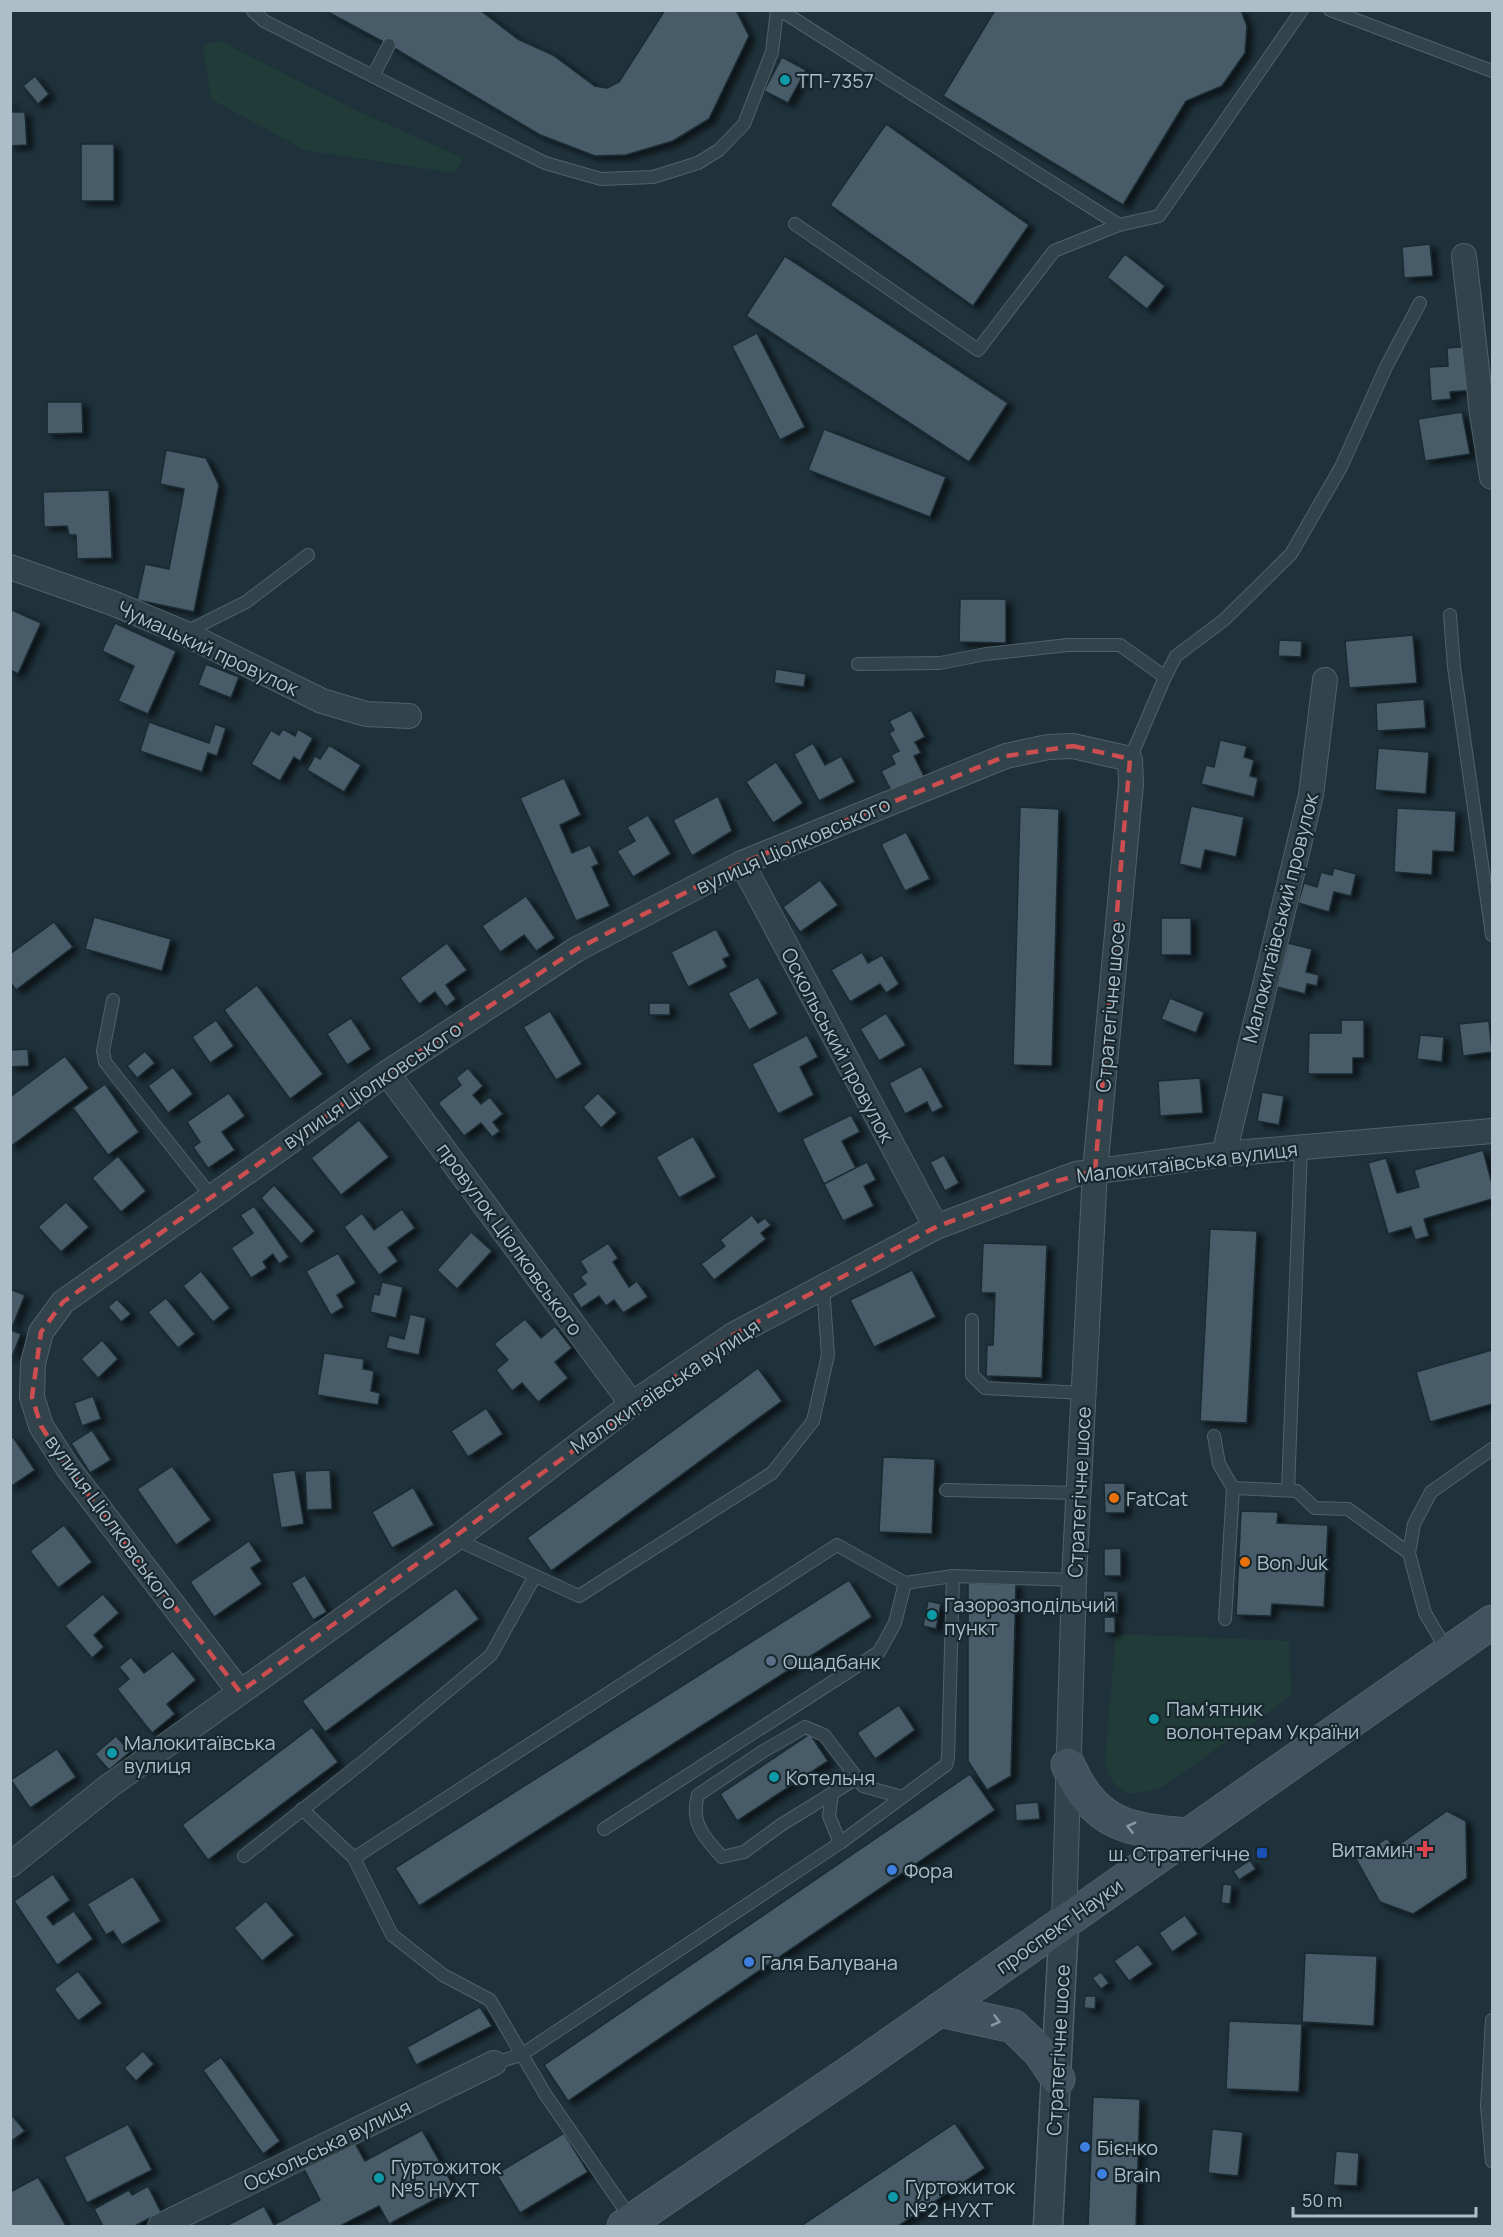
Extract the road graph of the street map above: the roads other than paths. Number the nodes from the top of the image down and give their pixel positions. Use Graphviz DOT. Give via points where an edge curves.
graph roads {
  1 [pos="252,10"];
  2 [pos="778,10"];
  3 [pos="1302,10"];
  4 [pos="1330,10"];
  5 [pos="389,45"];
  6 [pos="1492,71"];
  7 [pos="373,76"];
  8 [pos="795,224"];
  9 [pos="1119,225"];
  10 [pos="1464,256"];
  11 [pos="1420,303"];
  12 [pos="1492,477"];
  13 [pos="308,555"];
  14 [pos="10,567"];
  15 [pos="1450,615"];
  16 [pos="184,633"];
  17 [pos="858,664"];
  18 [pos="1165,677"];
  19 [pos="1325,680"];
  20 [pos="409,716"];
  21 [pos="1130,759"];
  22 [pos="741,863"];
  23 [pos="1492,935"];
  24 [pos="114,1000"];
  25 [pos="387,1073"];
  26 [pos="1492,1131"];
  27 [pos="1301,1148"];
  28 [pos="1224,1154"];
  29 [pos="1095,1171"];
  30 [pos="211,1196"];
  31 [pos="936,1227"];
  32 [pos="823,1287"];
  33 [pos="972,1320"];
  34 [pos="1083,1393"];
  35 [pos="632,1404"];
  36 [pos="1214,1436"];
  37 [pos="1492,1449"];
  38 [pos="1233,1488"];
  39 [pos="946,1490"];
  40 [pos="1287,1490"];
  41 [pos="1078,1493"];
  42 [pos="455,1539"];
  43 [pos="1409,1553"];
  44 [pos="535,1576"];
  45 [pos="953,1576"];
  46 [pos="1074,1580"];
  47 [pos="905,1583"];
  48 [pos="1225,1619"];
  49 [pos="1492,1622"];
  50 [pos="1449,1653"];
  51 [pos="240,1692"];
  52 [pos="1068,1765"];
  53 [pos="856,1778"];
  54 [pos="832,1795"];
  55 [pos="902,1797"];
  56 [pos="302,1809"];
  57 [pos="604,1829"];
  58 [pos="1188,1835"];
  59 [pos="840,1843"];
  60 [pos="244,1856"];
  61 [pos="354,1858"];
  62 [pos="10,1865"];
  63 [pos="1064,1922"];
  64 [pos="939,2010"];
  65 [pos="1492,2020"];
  66 [pos="521,2055"];
  67 [pos="494,2063"];
  68 [pos="1058,2079"];
  69 [pos="1492,2161"];
  70 [pos="628,2224"];
  71 [pos="160,2226"];
  72 [pos="1048,2226"];
  1 -- 7 [label="lane" via="264,21"];
  2 -- 7 [label="lane" via="772,52 744,124 720,150 698,163 653,177 601,179 545,163"];
  2 -- 9 [label="lane"];
  3 -- 9 [label="lane" via="1159,216"];
  4 -- 6 [label="lane"];
  5 -- 7 [label="lane"];
  8 -- 9 [label="lane" via="978,350 1054,251"];
  10 -- 12 [label="street"];
  11 -- 18 [label="lane" via="1341,467 1291,554 1224,620 1176,656"];
  13 -- 16 [label="lane" via="246,602"];
  14 -- 16 [label="street, Чумацький провулок"];
  15 -- 23 [label="lane"];
  16 -- 20 [label="street, Чумацький провулок" via="322,701 366,714"];
  17 -- 18 [label="lane" via="940,663 1068,645 1120,645"];
  18 -- 21 [label="lane"];
  19 -- 28 [label="street, Малокитаївський провулок" via="1311,795"];
  21 -- 22 [label="street, вулиця Ціолковського" via="1073,746 1006,756"];
  21 -- 29 [label="street, Стратегічне шосе" via="1131,784"];
  22 -- 25 [label="street, вулиця Ціолковського" via="577,949"];
  22 -- 31 [label="street, Оскольський провулок"];
  24 -- 30 [label="lane" via="103,1051 105,1062"];
  25 -- 30 [label="street, вулиця Ціолковського"];
  25 -- 35 [label="street, провулок Ціолковського"];
  26 -- 27 [label="street, Малокитаївська вулиця"];
  27 -- 28 [label="street, Малокитаївська вулиця"];
  27 -- 40 [label="lane"];
  28 -- 29 [label="street, Малокитаївська вулиця"];
  29 -- 31 [label="street, Малокитаївська вулиця" via="1053,1182"];
  29 -- 34 [label="street, Стратегічне шосе"];
  30 -- 51 [label="street, вулиця Ціолковського" via="63,1302 40,1332 33,1363 32,1397 41,1426 68,1468"];
  31 -- 32 [label="street, Малокитаївська вулиця"];
  32 -- 35 [label="street, Малокитаївська вулиця" via="732,1335"];
  32 -- 44 [label="lane" via="828,1355 813,1422 772,1473 579,1596"];
  33 -- 34 [label="lane" via="972,1375 985,1388"];
  34 -- 41 [label="street, Стратегічне шосе"];
  35 -- 42 [label="street, Малокитаївська вулиця"];
  36 -- 38 [label="lane" via="1219,1464"];
  37 -- 43 [label="lane" via="1431,1492 1414,1524"];
  38 -- 40 [label="lane"];
  38 -- 48 [label="lane"];
  39 -- 41 [label="lane"];
  40 -- 43 [label="lane" via="1297,1491 1315,1508 1348,1509"];
  41 -- 46 [label="street, Стратегічне шосе"];
  42 -- 44 [label="lane"];
  42 -- 51 [label="street, Малокитаївська вулиця"];
  43 -- 50 [label="lane" via="1425,1613"];
  44 -- 56 [label="lane" via="491,1655"];
  45 -- 46 [label="lane"];
  45 -- 47 [label="lane"];
  45 -- 55 [label="lane" via="948,1758 939,1772"];
  46 -- 52 [label="street, Стратегічне шосе"];
  47 -- 57 [label="lane" via="895,1623 879,1652"];
  47 -- 61 [label="lane" via="837,1545"];
  49 -- 50 [label="main road, проспект Науки"];
  50 -- 58 [label="main road, проспект Науки"];
  51 -- 62 [label="street, Малокитаївська вулиця" via="109,1785"];
  58 -- 52 [label="main road, one-way" via="1147,1831 1108,1819 1084,1795"];
  52 -- 63 [label="street, Стратегічне шосе"];
  53 -- 54 [label="lane"];
  53 -- 54 [label="lane" via="824,1734 805,1727 698,1795 693,1810 703,1836 722,1857 744,1852"];
  53 -- 55 [label="lane" via="863,1786"];
  54 -- 59 [label="lane" via="829,1816"];
  55 -- 59 [label="lane"];
  56 -- 60 [label="lane"];
  56 -- 61 [label="lane"];
  58 -- 63 [label="main road, проспект Науки"];
  59 -- 66 [label="lane"];
  61 -- 66 [label="lane" via="392,1935 443,1974 490,2000"];
  63 -- 64 [label="main road, проспект Науки"];
  63 -- 68 [label="street, Стратегічне шосе"];
  64 -- 68 [label="main road, one-way" via="1012,2026 1040,2052"];
  64 -- 70 [label="main road, проспект Науки"];
  65 -- 69 [label="lane" via="1487,2106"];
  66 -- 67 [label="lane"];
  66 -- 70 [label="lane"];
  67 -- 71 [label="street, Оскольська вулиця"];
  68 -- 72 [label="street, Стратегічне шосе"];
}
